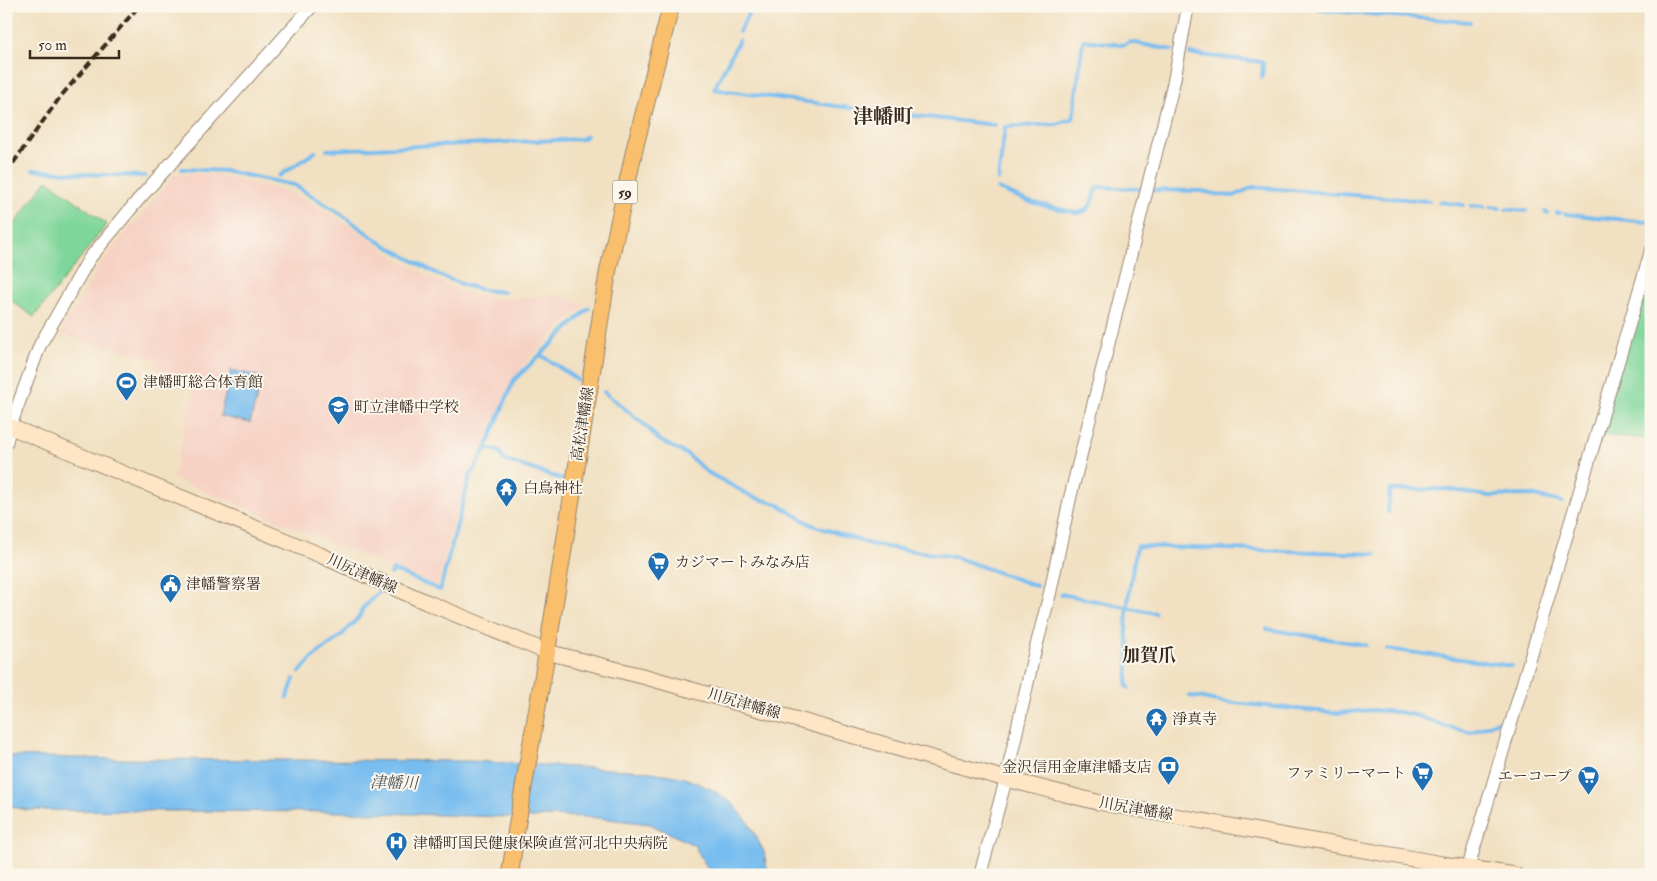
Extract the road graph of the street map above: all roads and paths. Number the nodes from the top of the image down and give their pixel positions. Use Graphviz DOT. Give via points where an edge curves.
graph roads {
  1 [pos="312,6"];
  2 [pos="670,6"];
  3 [pos="1188,6"];
  4 [pos="1651,251"];
  5 [pos="8,426"];
  6 [pos="6,442"];
  7 [pos="547,652"];
  8 [pos="1006,779"];
  9 [pos="1467,871"];
  10 [pos="510,875"];
  11 [pos="980,875"];
  12 [pos="1515,875"];
  1 -- 5 [label="street" via="89,259 40,345"];
  2 -- 7 [label="main road, 高松津幡線 / 59" via="608,271"];
  3 -- 8 [label="street" via="1174,81 1070,498"];
  4 -- 9 [label="street"];
  5 -- 6 [label="street"];
  5 -- 7 [label="main road, 川尻津幡線"];
  7 -- 8 [label="main road, 川尻津幡線"];
  7 -- 10 [label="main road, 高松津幡線 / 59"];
  8 -- 9 [label="main road, 川尻津幡線" via="1097,802"];
  8 -- 11 [label="street"];
  9 -- 12 [label="main road, 川尻津幡線"];
}
